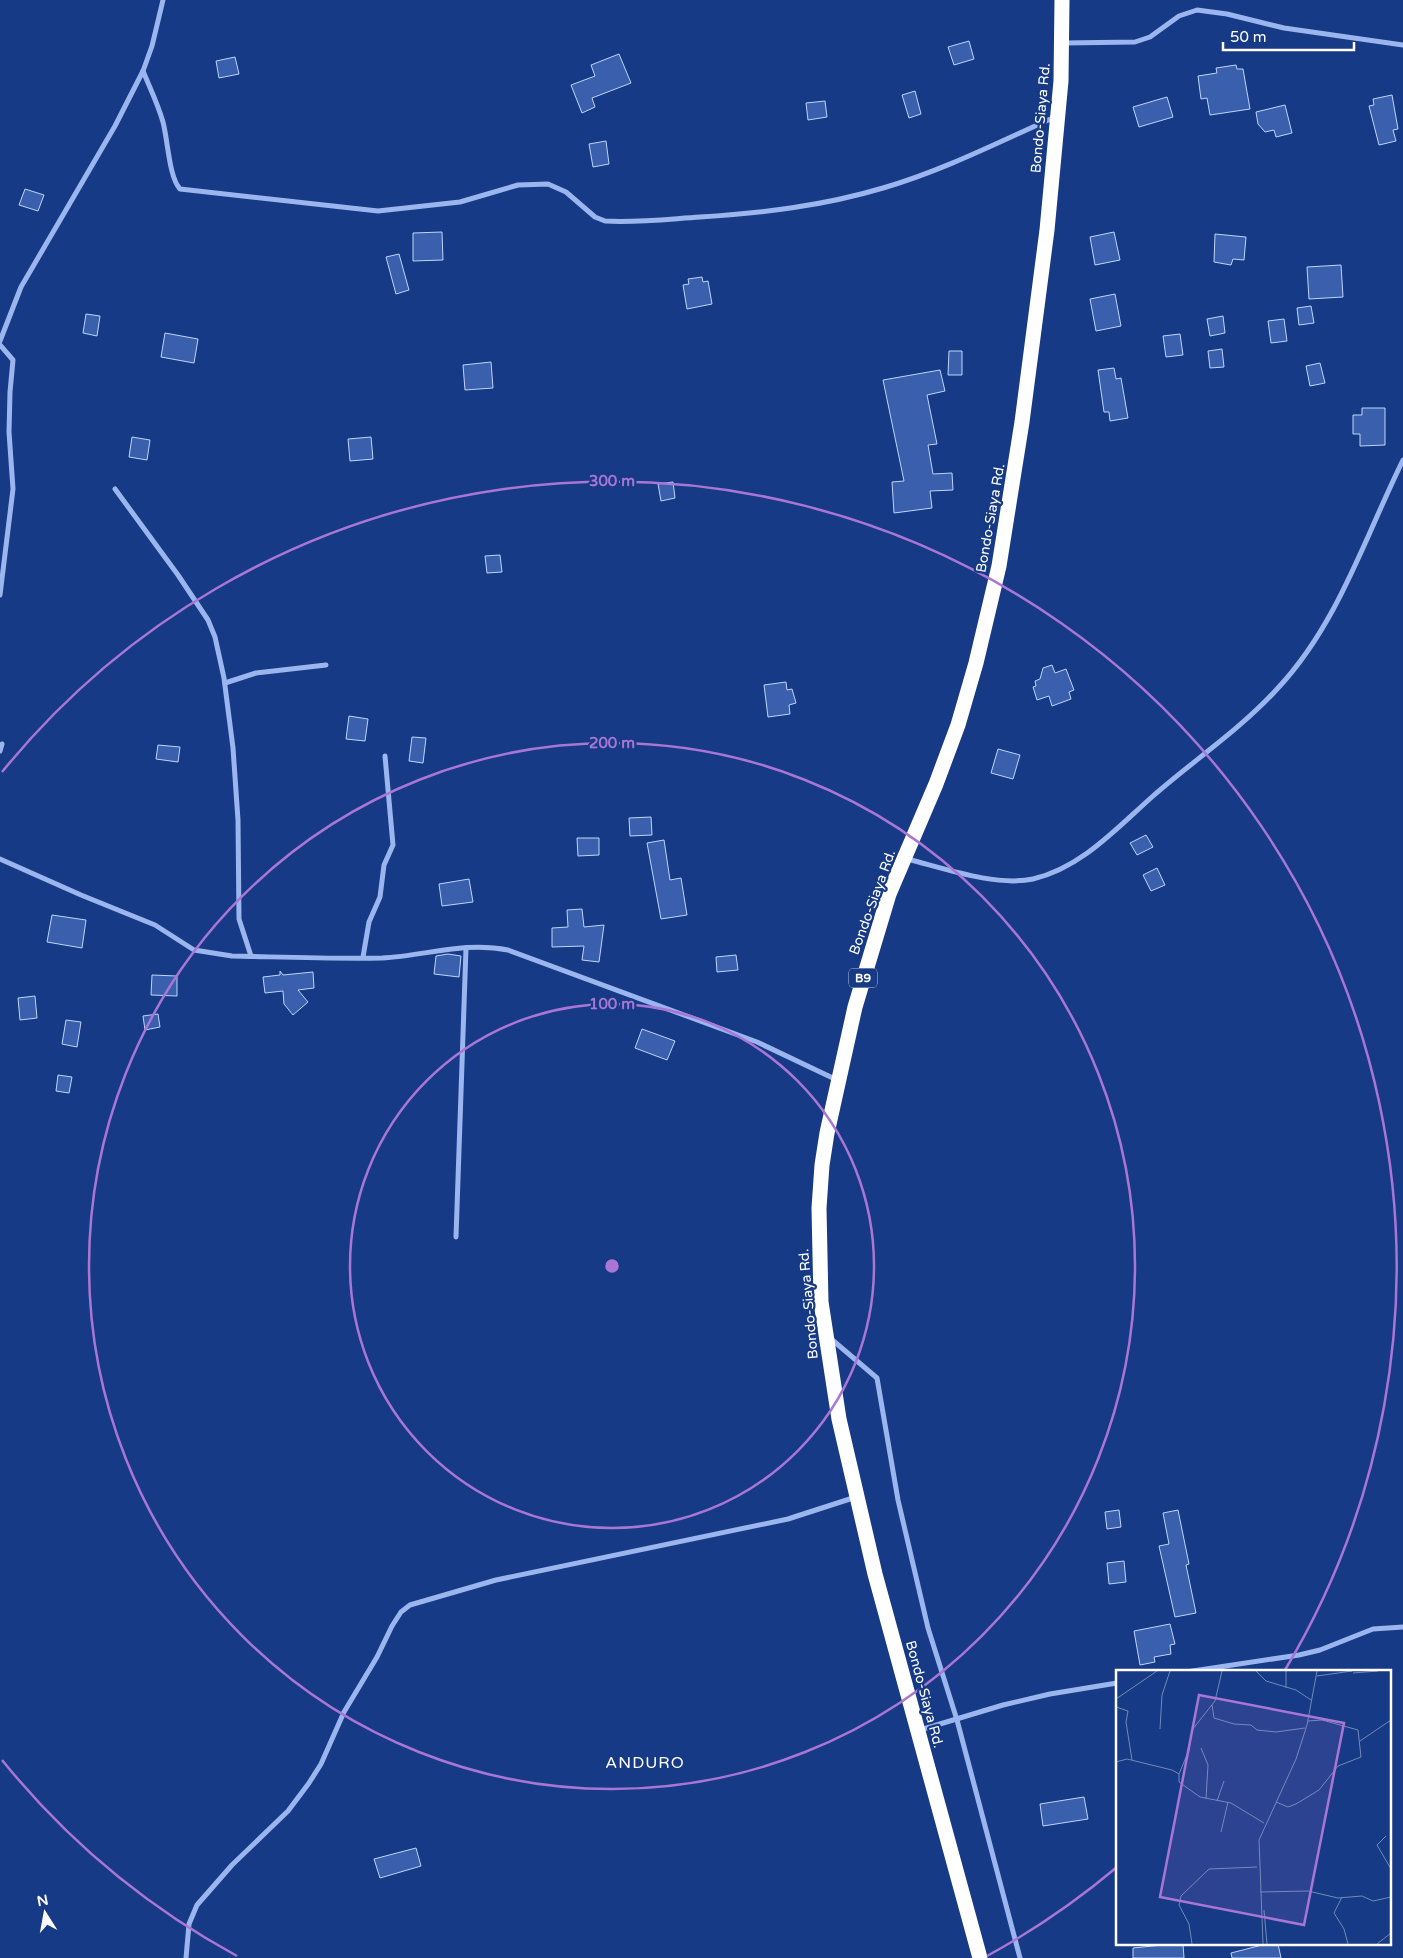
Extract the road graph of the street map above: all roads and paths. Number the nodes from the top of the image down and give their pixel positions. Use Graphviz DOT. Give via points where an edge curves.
graph roads {
  1 [pos="163,0"];
  2 [pos="1062,0"];
  3 [pos="1061,43"];
  4 [pos="1403,45"];
  5 [pos="143,71"];
  6 [pos="1058,116"];
  7 [pos="0,341"];
  8 [pos="0,345"];
  9 [pos="1403,460"];
  10 [pos="115,489"];
  11 [pos="0,595"];
  12 [pos="326,665"];
  13 [pos="225,683"];
  14 [pos="2,744"];
  15 [pos="0,751"];
  16 [pos="385,756"];
  17 [pos="0,859"];
  18 [pos="904,859"];
  19 [pos="466,948"];
  20 [pos="252,956"];
  21 [pos="363,957"];
  22 [pos="838,1081"];
  23 [pos="456,1237"];
  24 [pos="826,1335"];
  25 [pos="857,1497"];
  26 [pos="1403,1627"];
  27 [pos="1199,1670"];
  28 [pos="1116,1683"];
  29 [pos="957,1720"];
  30 [pos="917,1731"];
  31 [pos="186,1958"];
  32 [pos="980,1958"];
  33 [pos="1020,1958"];
  1 -- 5 [label="street"];
  2 -- 3 [label="highway, Bondo-Siaya Rd. / B9"];
  3 -- 4 [label="street" via="1135,42 1150,37 1178,16 1197,10 1284,28"];
  3 -- 6 [label="highway, Bondo-Siaya Rd. / B9"];
  5 -- 6 [label="street" via="162,120 172,176 180,189 378,211 460,202 518,185 537,183 558,187 595,217 605,221 791,209 885,188 935,170"];
  5 -- 7 [label="street" via="115,126 25,280"];
  6 -- 18 [label="highway, Bondo-Siaya Rd. / B9" via="1031,354 999,566 964,706 942,769"];
  8 -- 11 [label="street" via="13,360 10,422 13,488"];
  9 -- 18 [label="street" via="1346,586 1297,665 1250,716 1108,837 1055,871 1031,880 995,879"];
  10 -- 13 [label="street" via="208,620"];
  12 -- 13 [label="street" via="256,673"];
  13 -- 20 [label="street" via="236,778 238,906 241,929"];
  14 -- 15 [label="street"];
  16 -- 21 [label="street" via="393,844 384,865 380,897 369,922"];
  17 -- 20 [label="street" via="155,925 194,950"];
  18 -- 22 [label="highway, Bondo-Siaya Rd. / B9" via="867,965"];
  19 -- 21 [label="street" via="436,949 381,958"];
  19 -- 22 [label="street" via="508,950 757,1042"];
  19 -- 23 [label="street"];
  20 -- 21 [label="street"];
  22 -- 24 [label="highway, Bondo-Siaya Rd. / B9" via="822,1165 819,1208"];
  24 -- 25 [label="highway, Bondo-Siaya Rd. / B9" via="839,1419"];
  24 -- 29 [label="street" via="877,1378 889,1457 910,1553 928,1628"];
  25 -- 30 [label="highway, Bondo-Siaya Rd. / B9"];
  25 -- 31 [label="street" via="788,1519 496,1580 410,1605 400,1612 392,1626 309,1783 288,1811 232,1865 197,1905 189,1924"];
  26 -- 27 [label="street" via="1373,1629 1320,1650"];
  28 -- 29 [label="street" via="1031,1698"];
  29 -- 30 [label="street"];
  29 -- 33 [label="street"];
  30 -- 32 [label="highway, Bondo-Siaya Rd. / B9"];
}
